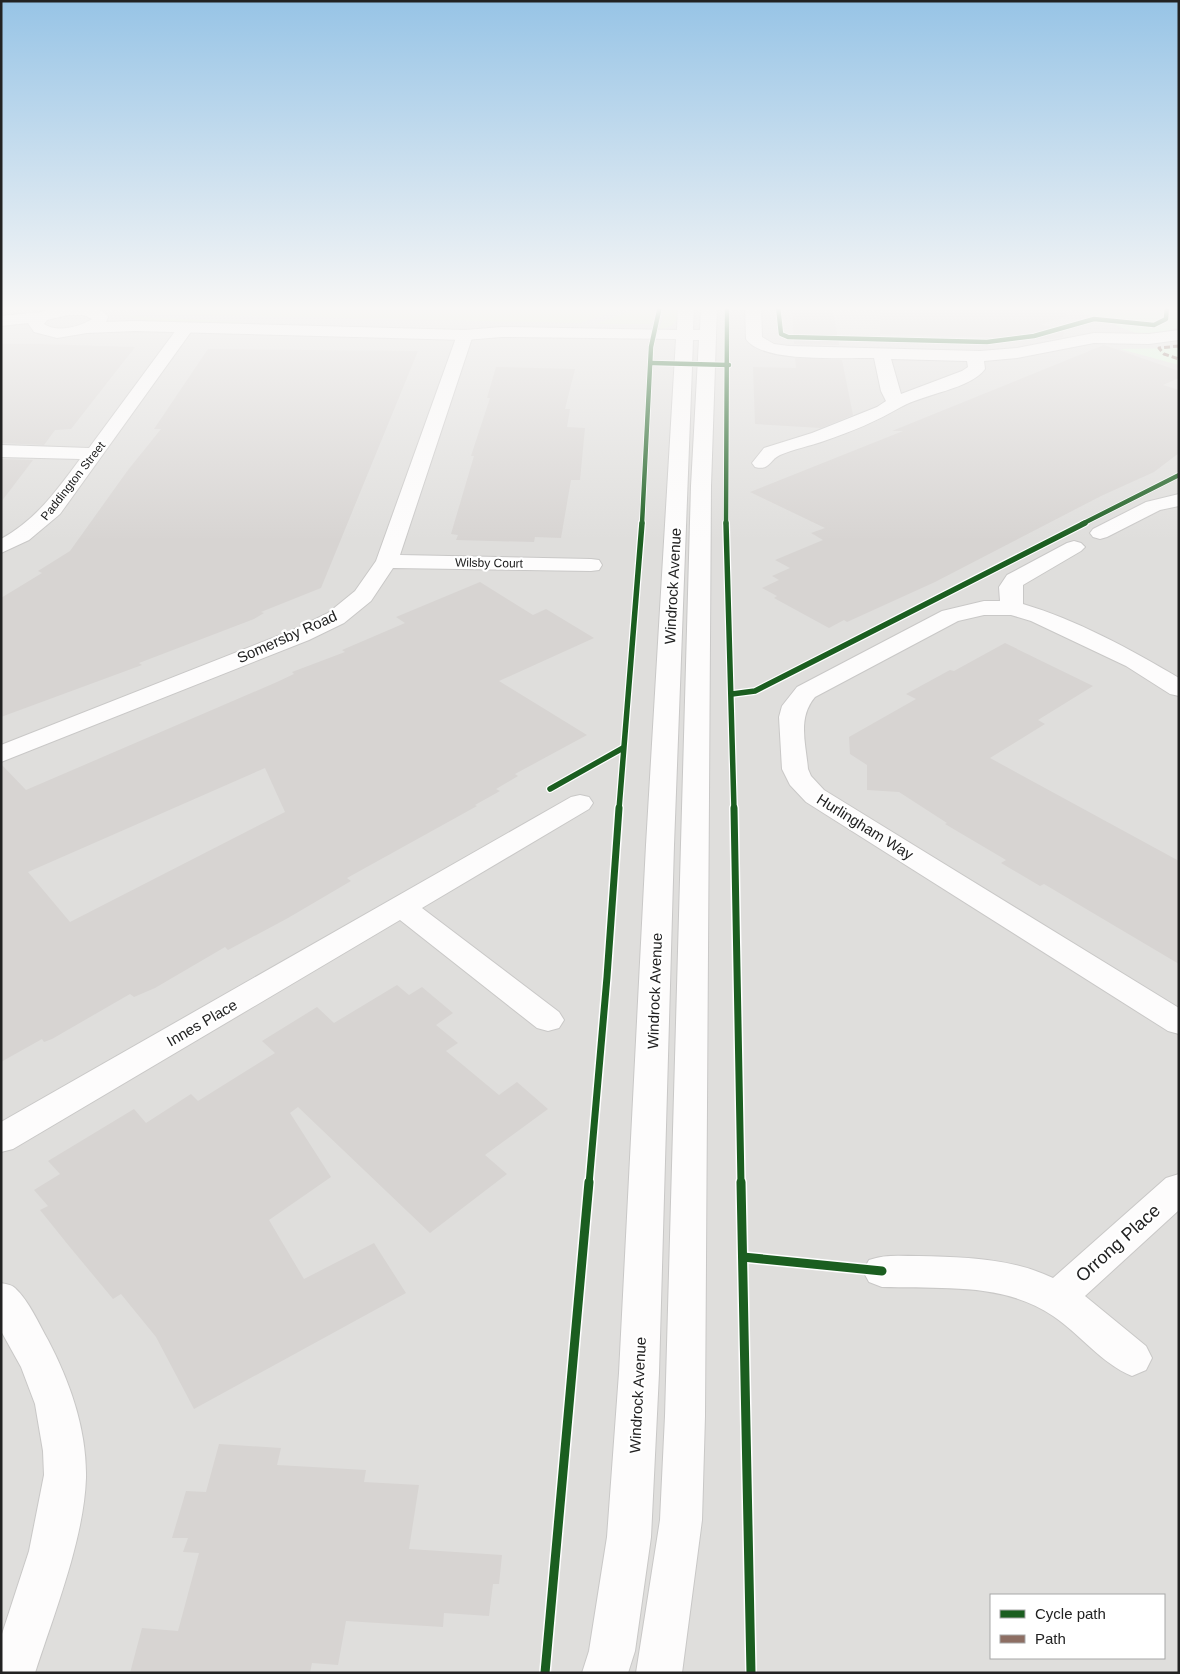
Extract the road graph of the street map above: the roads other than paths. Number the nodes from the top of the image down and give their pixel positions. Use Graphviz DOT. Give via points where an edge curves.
graph roads {
  1 [pos="145,384"];
  2 [pos="448,384"];
  3 [pos="693,384"];
  4 [pos="698,384"];
  5 [pos="888,384"];
  6 [pos="944,384"];
  7 [pos="896,402"];
  8 [pos="1,451"];
  9 [pos="95,454"];
  10 [pos="762,463"];
  11 [pos="1179,500"];
  12 [pos="1100,533"];
  13 [pos="1,547"];
  14 [pos="1074,547"];
  15 [pos="387,561"];
  16 [pos="591,564"];
  17 [pos="1012,608"];
  18 [pos="1179,690"];
  19 [pos="1,754"];
  20 [pos="580,803"];
  21 [pos="402,907"];
  22 [pos="548,1020"];
  23 [pos="1179,1023"];
  24 [pos="1,1139"];
  25 [pos="1179,1188"];
  26 [pos="882,1271"];
  27 [pos="1057,1298"];
  28 [pos="1,1299"];
  29 [pos="1132,1358"];
  30 [pos="12,1673"];
  31 [pos="606,1673"];
  32 [pos="659,1673"];
  1 -- 9 [label="street, Paddington Street"];
  2 -- 15 [label="street, Somersby Road"];
  3 -- 31 [label="street, Windrock Avenue" via="629,1537"];
  4 -- 32 [label="street, Windrock Avenue" via="701,486 685,1416 681,1520"];
  5 -- 7 [label="street"];
  6 -- 7 [label="street"];
  7 -- 10 [label="street" via="883,411 771,452"];
  8 -- 9 [label="street"];
  9 -- 13 [label="street, Paddington Street" via="53,510 22,536"];
  11 -- 12 [label="street" via="1153,506"];
  14 -- 17 [label="street" via="1015,580 1010,587"];
  15 -- 16 [label="street, Wilsby Court"];
  15 -- 19 [label="street, Somersby Road" via="363,596 336,618"];
  17 -- 18 [label="street, Hurlingham Way" via="1039,616 1134,661"];
  17 -- 23 [label="street, Hurlingham Way" via="984,608 950,616 806,692 794,706 792,717 795,769 815,796"];
  20 -- 21 [label="street, Innes Place"];
  21 -- 22 [label="street"];
  21 -- 24 [label="street, Innes Place"];
  25 -- 27 [label="street, Orrong Place"];
  26 -- 27 [label="street" via="992,1276 1026,1284"];
  27 -- 29 [label="street"];
  28 -- 30 [label="street" via="19,1324 44,1372 61,1423 66,1476 54,1546"];
}
